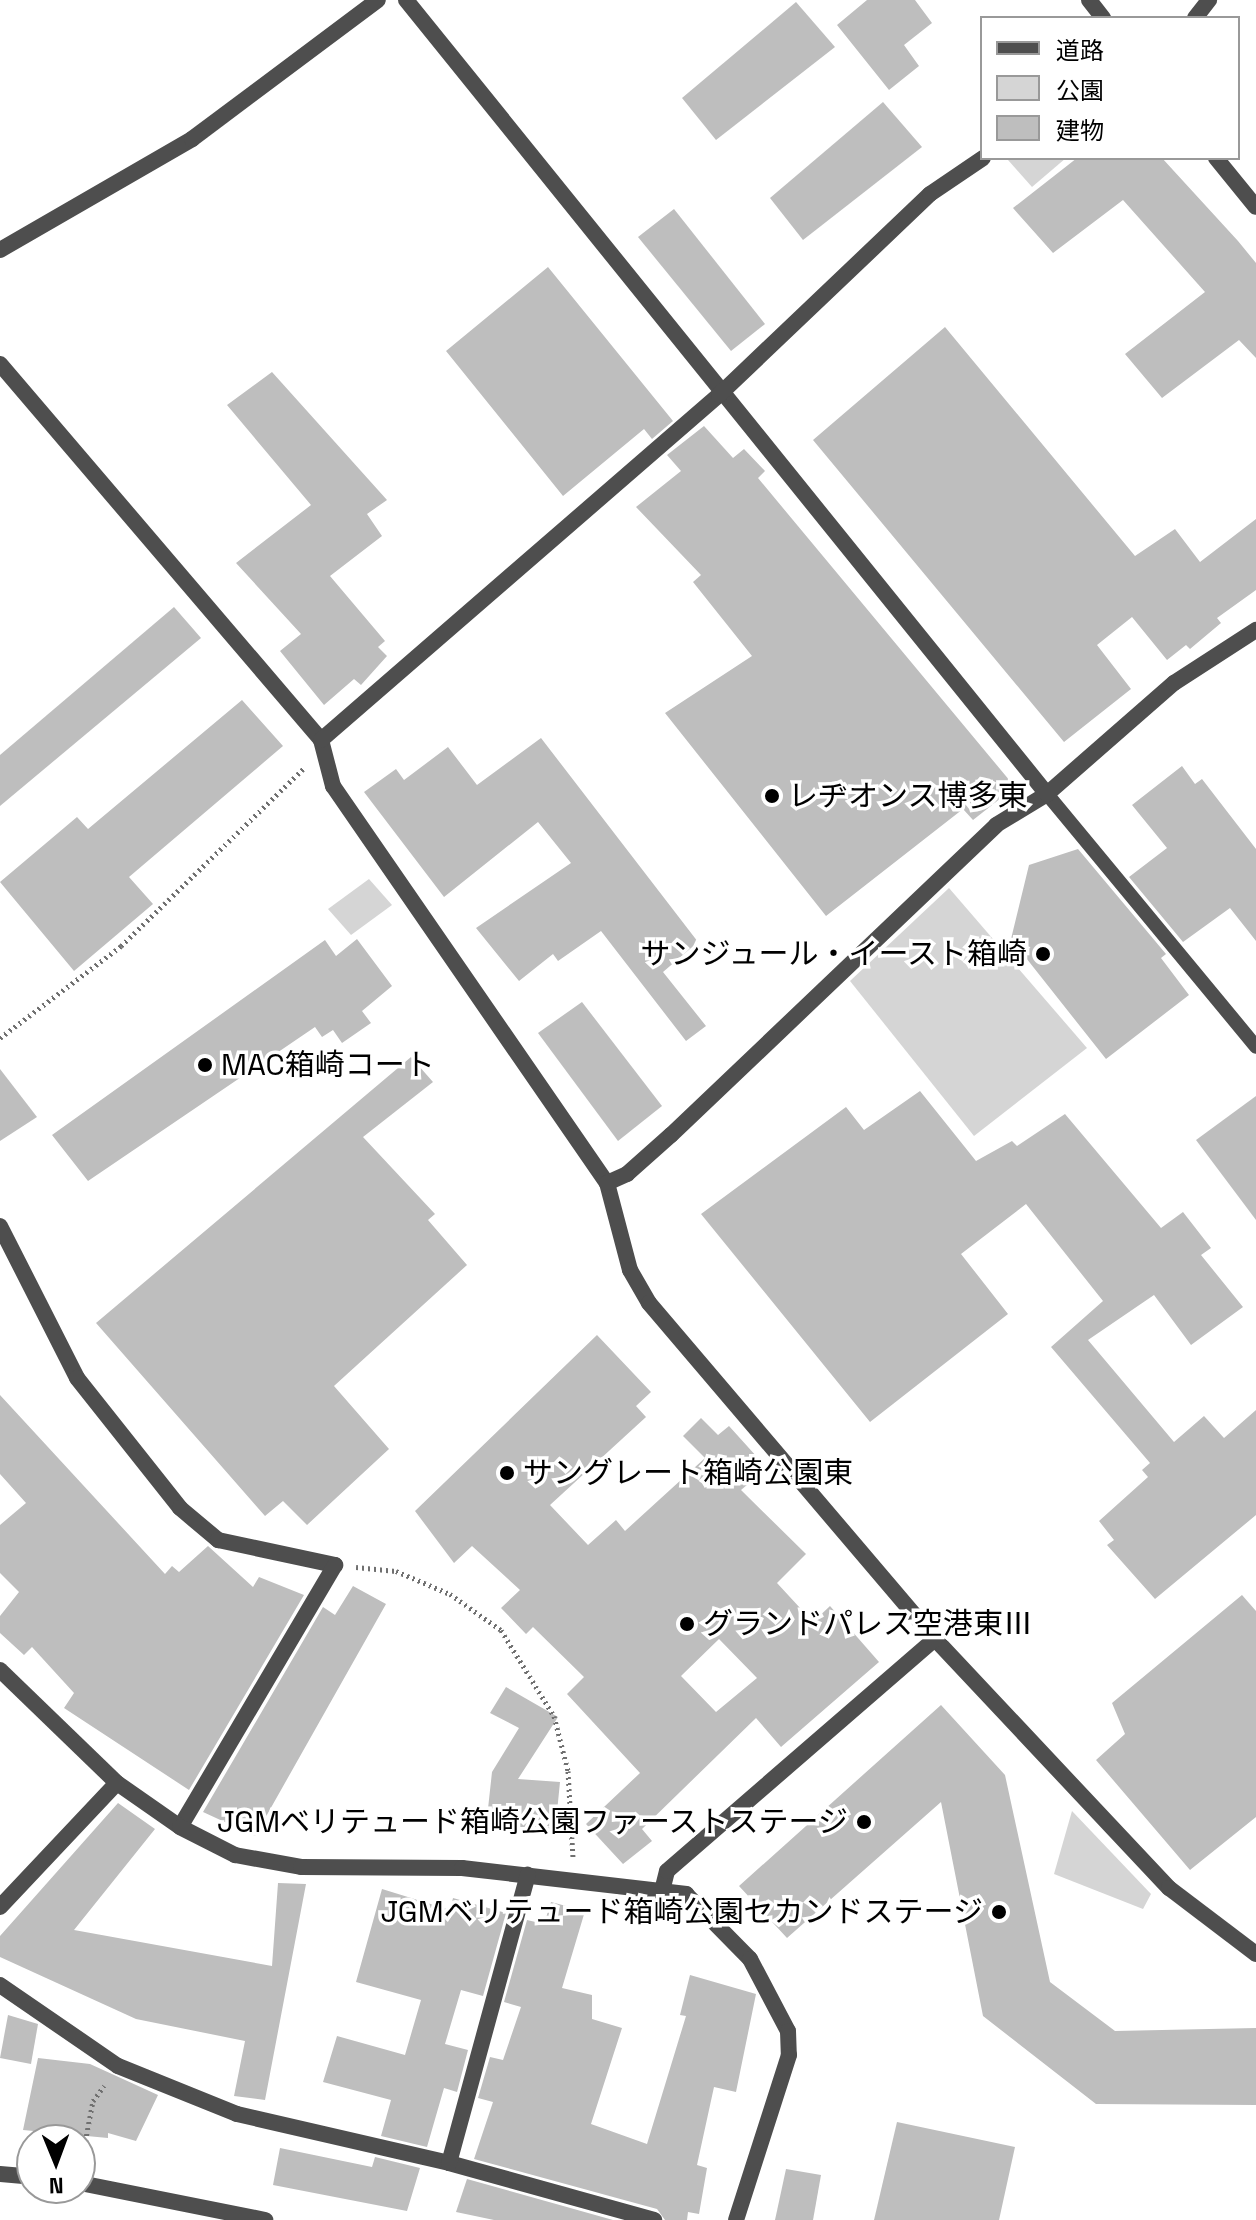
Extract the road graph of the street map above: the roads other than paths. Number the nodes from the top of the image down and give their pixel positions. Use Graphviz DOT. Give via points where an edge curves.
graph roads {
  1 [pos="378,0"];
  2 [pos="406,0"];
  3 [pos="1089,0"];
  4 [pos="1209,0"];
  5 [pos="1101,16"];
  6 [pos="1197,16"];
  7 [pos="980,160"];
  8 [pos="1218,160"];
  9 [pos="1256,207"];
  10 [pos="0,250"];
  11 [pos="0,364"];
  12 [pos="719,395"];
  13 [pos="1256,630"];
  14 [pos="321,740"];
  15 [pos="1047,794"];
  16 [pos="1256,1047"];
  17 [pos="607,1183"];
  18 [pos="0,1226"];
  19 [pos="935,1639"];
  20 [pos="0,1670"];
  21 [pos="117,1783"];
  22 [pos="180,1827"];
  23 [pos="528,1875"];
  24 [pos="663,1887"];
  25 [pos="0,1907"];
  26 [pos="1256,1954"];
  27 [pos="0,1985"];
  28 [pos="449,2163"];
  29 [pos="96,2186"];
  30 [pos="265,2220"];
  31 [pos="654,2220"];
  32 [pos="736,2220"];
  1 -- 10 [label="street" via="192,139"];
  2 -- 12 [label="street"];
  3 -- 5 [label="street"];
  4 -- 6 [label="street"];
  7 -- 12 [label="street" via="930,194"];
  8 -- 9 [label="street"];
  11 -- 14 [label="street"];
  12 -- 14 [label="street"];
  12 -- 15 [label="street"];
  13 -- 15 [label="street" via="1174,683"];
  14 -- 17 [label="street" via="333,786"];
  15 -- 16 [label="lane"];
  15 -- 17 [label="street" via="996,825 671,1135 627,1174"];
  17 -- 19 [label="street" via="630,1270 649,1303"];
  18 -- 22 [label="street" via="60,1352 105,1420 180,1508 218,1540 335,1565"];
  19 -- 24 [label="street" via="667,1871"];
  19 -- 26 [label="street" via="1169,1888"];
  20 -- 21 [label="street"];
  21 -- 22 [label="street"];
  21 -- 25 [label="street"];
  22 -- 23 [label="street" via="235,1855 301,1867"];
  23 -- 24 [label="street"];
  23 -- 28 [label="street"];
  24 -- 32 [label="street" via="686,1894 750,1959 788,2031 789,2055"];
  27 -- 28 [label="street" via="118,2066 237,2114"];
  28 -- 31 [label="street"];
  29 -- 30 [label="street"];
}
